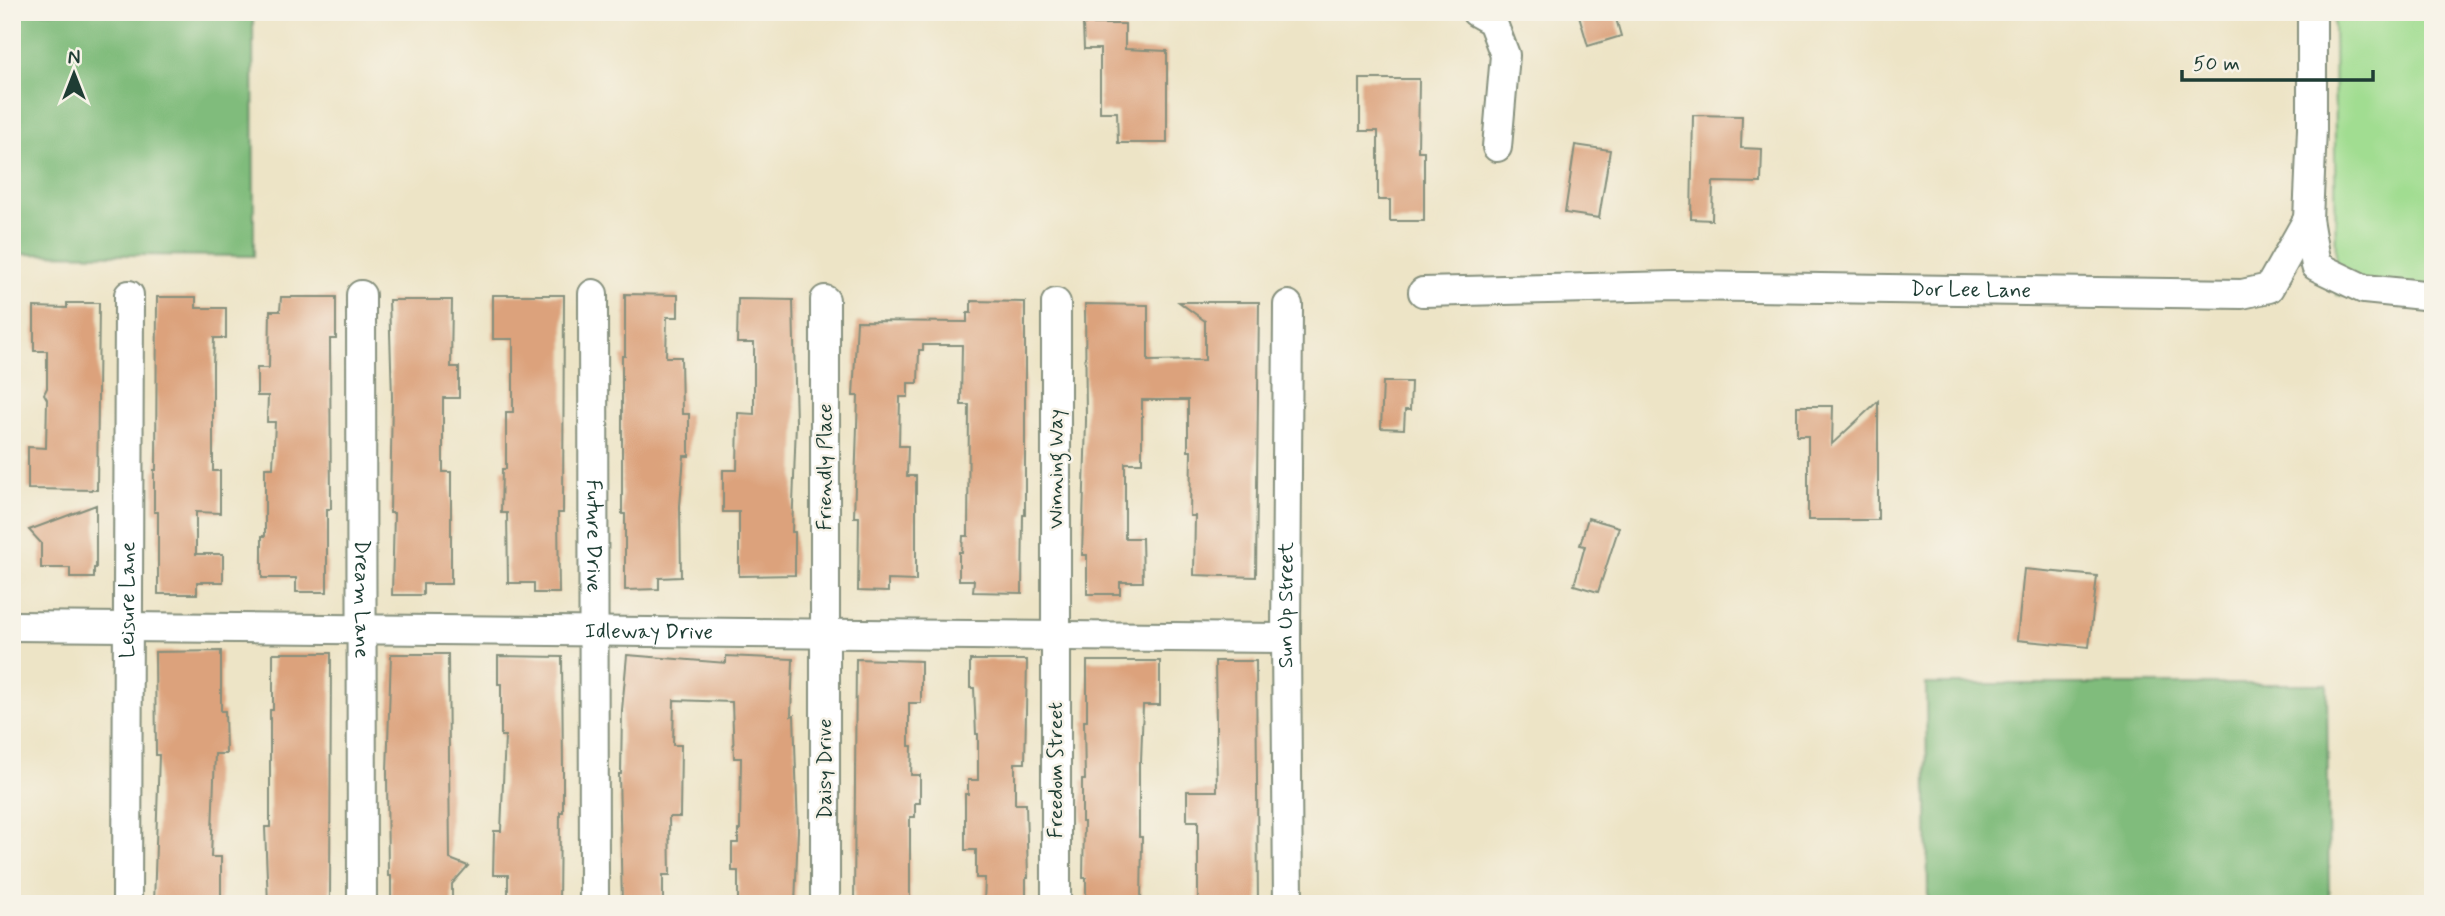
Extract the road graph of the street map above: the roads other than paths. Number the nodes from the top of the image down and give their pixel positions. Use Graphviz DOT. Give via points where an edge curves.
graph roads {
  1 [pos="1476,12"];
  2 [pos="2312,12"];
  3 [pos="1497,147"];
  4 [pos="2308,219"];
  5 [pos="1423,292"];
  6 [pos="129,295"];
  7 [pos="361,295"];
  8 [pos="593,295"];
  9 [pos="2433,296"];
  10 [pos="825,300"];
  11 [pos="1056,303"];
  12 [pos="1288,304"];
  13 [pos="12,626"];
  14 [pos="128,628"];
  15 [pos="362,629"];
  16 [pos="593,631"];
  17 [pos="825,633"];
  18 [pos="1057,635"];
  19 [pos="1286,638"];
  20 [pos="127,904"];
  21 [pos="362,904"];
  22 [pos="594,904"];
  23 [pos="825,904"];
  24 [pos="1056,904"];
  25 [pos="1288,904"];
  1 -- 3 [label="street" via="1492,21 1505,54"];
  2 -- 4 [label="street"];
  4 -- 5 [label="street, Dor Lee Lane" via="2269,288 2242,294 1675,286"];
  4 -- 9 [label="street" via="2316,266 2364,289"];
  6 -- 14 [label="street, Leisure Lane"];
  7 -- 15 [label="street, Dream Lane"];
  8 -- 16 [label="street, Future Drive"];
  10 -- 17 [label="street, Friendly Place"];
  11 -- 18 [label="street, Winning Way"];
  12 -- 19 [label="street, Sun Up Street"];
  13 -- 14 [label="street, Idleway Drive"];
  14 -- 15 [label="street, Idleway Drive"];
  14 -- 20 [label="street, Leisure Lane"];
  15 -- 16 [label="street, Idleway Drive"];
  15 -- 21 [label="street, Dream Lane"];
  16 -- 17 [label="street, Idleway Drive"];
  16 -- 22 [label="street, Future Drive"];
  17 -- 18 [label="street, Idleway Drive"];
  17 -- 23 [label="street, Daisy Drive"];
  18 -- 19 [label="street, Idleway Drive"];
  18 -- 24 [label="street, Freedom Street"];
  19 -- 25 [label="street, Sun Up Street"];
}
